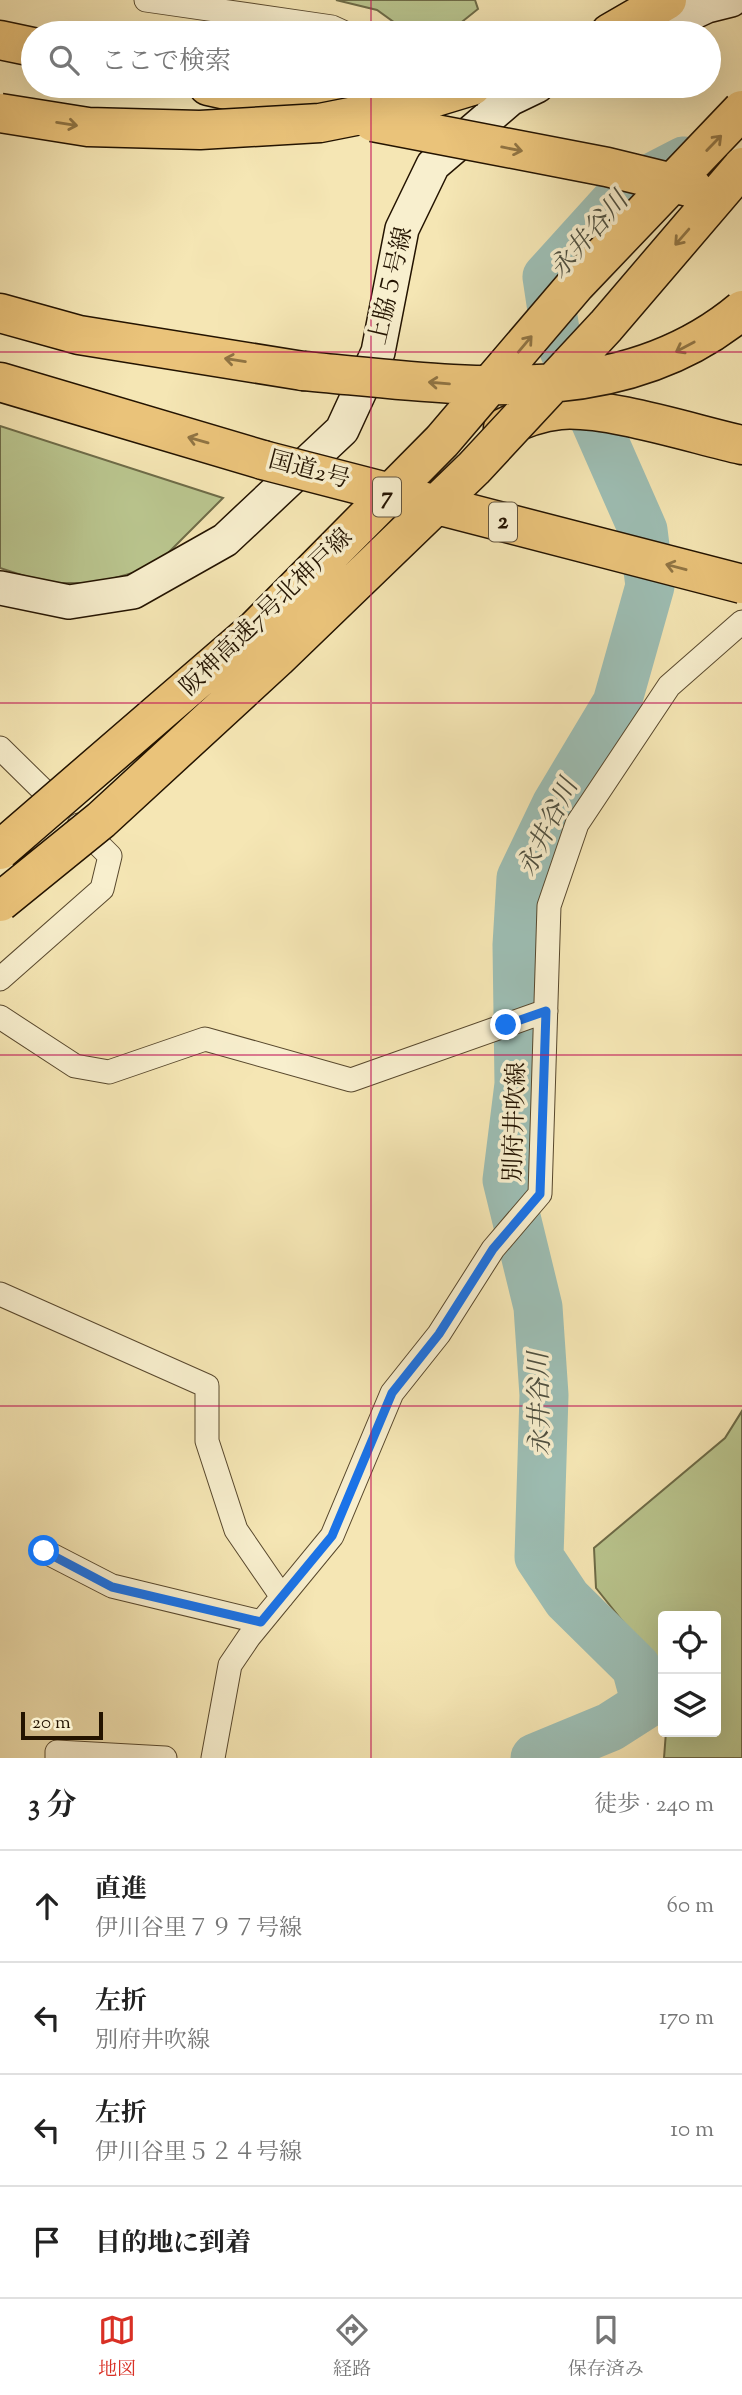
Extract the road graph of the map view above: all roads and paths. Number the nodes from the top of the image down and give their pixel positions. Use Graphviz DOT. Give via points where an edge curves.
graph roads {
  1 [pos="146,0"];
  2 [pos="667,0"];
  3 [pos="731,0"];
  4 [pos="291,21"];
  5 [pos="631,21"];
  6 [pos="675,21"];
  7 [pos="0,40"];
  8 [pos="21,44"];
  9 [pos="263,98"];
  10 [pos="432,98"];
  11 [pos="443,98"];
  12 [pos="512,98"];
  13 [pos="742,110"];
  14 [pos="0,113"];
  15 [pos="470,133"];
  16 [pos="742,167"];
  17 [pos="742,201"];
  18 [pos="742,310"];
  19 [pos="0,313"];
  20 [pos="0,382"];
  21 [pos="742,426"];
  22 [pos="742,445"];
  23 [pos="742,584"];
  24 [pos="0,588"];
  25 [pos="742,622"];
  26 [pos="0,748"];
  27 [pos="52,799"];
  28 [pos="79,825"];
  29 [pos="0,850"];
  30 [pos="0,865"];
  31 [pos="0,897"];
  32 [pos="0,902"];
  33 [pos="0,979"];
  34 [pos="540,1013"];
  35 [pos="0,1017"];
  36 [pos="0,1294"];
  37 [pos="44,1551"];
  38 [pos="282,1597"];
  39 [pos="261,1622"];
  40 [pos="57,1758"];
  41 [pos="165,1758"];
  42 [pos="213,1758"];
  1 -- 4 [label="street"];
  2 -- 5 [label="highway"];
  3 -- 6 [label="street"];
  7 -- 8 [label="highway"];
  9 -- 17 [label="highway, one-way, bridge" via="607,167"];
  14 -- 10 [label="highway, one-way, bridge" via="88,127 200,130 320,123"];
  11 -- 15 [label="street"];
  12 -- 15 [label="street, 上脇５号線"];
  29 -- 13 [label="highway, 阪神高速7号北神戸線 / 7, one-way, bridge" via="256,629 442,441 576,284"];
  15 -- 24 [label="street, 上脇５号線" via="433,165 402,229 379,352 342,430 225,540 133,592 69,602"];
  16 -- 32 [label="highway, 阪神高速7号北神戸線 / 7, one-way, bridge" via="606,326 474,468 111,811"];
  18 -- 19 [label="highway, one-way, bridge" via="723,326 655,363 591,379 515,386 303,371 79,335"];
  23 -- 20 [label="highway, 国道2号 / 2, one-way, bridge" via="263,460"];
  21 -- 30 [label="highway" via="599,394 521,401 492,414 208,688"];
  22 -- 31 [label="highway" via="597,412 561,410 526,416 500,429 220,700"];
  25 -- 34 [label="street, 別府井吹線" via="669,686 576,824 550,906"];
  26 -- 27 [label="street"];
  28 -- 33 [label="street" via="110,856 102,889"];
  34 -- 35 [label="street" via="351,1080 205,1039 109,1072 75,1066"];
  34 -- 38 [label="street, 別府井吹線" via="540,1194 493,1249 439,1334 392,1393 332,1536"];
  36 -- 38 [label="street" via="207,1386 206,1441 236,1530"];
  37 -- 39 [label="street" via="112,1587"];
  38 -- 39 [label="street, 別府井吹線"];
  39 -- 42 [label="street, 別府井吹線" via="230,1665"];
  40 -- 41 [label="street" via="57,1752"];
}
